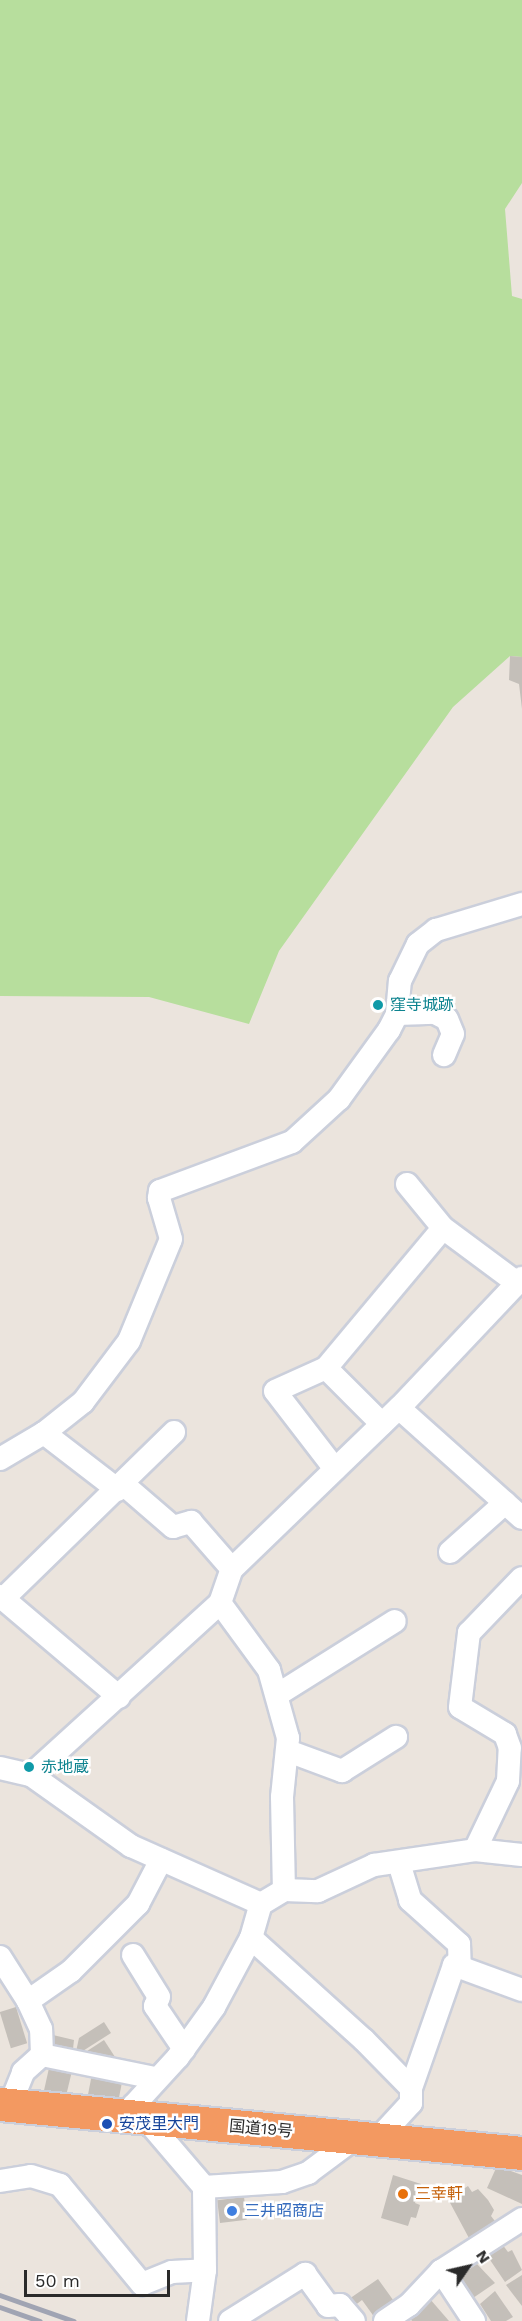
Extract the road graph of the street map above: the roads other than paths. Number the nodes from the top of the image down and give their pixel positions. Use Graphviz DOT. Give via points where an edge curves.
graph roads {
  1 [pos="522,904"];
  2 [pos="397,1014"];
  3 [pos="444,1055"];
  4 [pos="407,1184"];
  5 [pos="443,1228"];
  6 [pos="519,1281"];
  7 [pos="326,1368"];
  8 [pos="399,1408"];
  9 [pos="382,1424"];
  10 [pos="174,1432"];
  11 [pos="44,1433"];
  12 [pos="0,1459"];
  13 [pos="335,1469"];
  14 [pos="120,1487"];
  15 [pos="505,1503"];
  16 [pos="522,1518"];
  17 [pos="450,1552"];
  18 [pos="232,1569"];
  19 [pos="522,1578"];
  20 [pos="1,1598"];
  21 [pos="220,1603"];
  22 [pos="395,1621"];
  23 [pos="277,1695"];
  24 [pos="119,1697"];
  25 [pos="396,1737"];
  26 [pos="288,1751"];
  27 [pos="0,1768"];
  28 [pos="31,1775"];
  29 [pos="475,1850"];
  30 [pos="522,1856"];
  31 [pos="161,1860"];
  32 [pos="399,1863"];
  33 [pos="284,1890"];
  34 [pos="261,1904"];
  35 [pos="251,1938"];
  36 [pos="133,1955"];
  37 [pos="0,1957"];
  38 [pos="460,1967"];
  39 [pos="522,1990"];
  40 [pos="28,2001"];
  41 [pos="184,2049"];
  42 [pos="42,2055"];
  43 [pos="155,2078"];
  44 [pos="411,2088"];
  45 [pos="5,2105"];
  46 [pos="141,2117"];
  47 [pos="366,2139"];
  48 [pos="522,2153"];
  49 [pos="0,2181"];
  50 [pos="204,2187"];
  51 [pos="522,2219"];
  52 [pos="205,2270"];
  53 [pos="441,2271"];
  54 [pos="198,2321"];
  55 [pos="230,2321"];
  56 [pos="354,2321"];
  57 [pos="385,2321"];
  58 [pos="474,2321"];
  1 -- 2 [label="street" via="436,930 418,944 400,981"];
  2 -- 3 [label="street" via="435,1013 447,1019 453,1034"];
  2 -- 11 [label="street" via="339,1099 292,1142 160,1191 171,1239 129,1341 83,1402"];
  4 -- 5 [label="street"];
  5 -- 6 [label="street"];
  5 -- 7 [label="street"];
  6 -- 8 [label="street"];
  7 -- 9 [label="street"];
  7 -- 13 [label="street" via="275,1391"];
  8 -- 9 [label="street"];
  8 -- 15 [label="street"];
  9 -- 13 [label="street"];
  10 -- 14 [label="street"];
  11 -- 12 [label="street"];
  11 -- 14 [label="street"];
  13 -- 18 [label="street"];
  14 -- 18 [label="street" via="173,1527 191,1522"];
  14 -- 20 [label="street"];
  15 -- 16 [label="street"];
  15 -- 17 [label="street"];
  18 -- 21 [label="street"];
  19 -- 29 [label="street" via="469,1633 454,1716 505,1734 510,1748 508,1781"];
  20 -- 24 [label="street"];
  21 -- 23 [label="street" via="269,1670"];
  21 -- 24 [label="street"];
  22 -- 23 [label="street"];
  23 -- 26 [label="street"];
  24 -- 28 [label="street"];
  25 -- 26 [label="street" via="342,1771"];
  26 -- 33 [label="street" via="282,1797"];
  27 -- 28 [label="street"];
  28 -- 31 [label="street" via="131,1846"];
  29 -- 30 [label="street"];
  29 -- 32 [label="street"];
  31 -- 34 [label="street"];
  31 -- 40 [label="street" via="138,1904 71,1971"];
  32 -- 33 [label="street" via="374,1865 318,1891"];
  32 -- 38 [label="street" via="410,1900 459,1944"];
  33 -- 34 [label="street"];
  34 -- 35 [label="street"];
  35 -- 41 [label="street" via="214,2007"];
  35 -- 44 [label="street"];
  36 -- 41 [label="street" via="159,1997 155,2006"];
  37 -- 40 [label="street"];
  38 -- 39 [label="street"];
  38 -- 44 [label="street" via="454,1965 436,2007"];
  40 -- 42 [label="street" via="38,2018"];
  41 -- 43 [label="street"];
  42 -- 43 [label="street"];
  42 -- 45 [label="street" via="23,2072"];
  43 -- 46 [label="street" via="134,2104"];
  44 -- 47 [label="street" via="411,2103"];
  45 -- 46 [label="highway, 国道19号"];
  46 -- 47 [label="highway, 国道19号"];
  46 -- 50 [label="street"];
  47 -- 48 [label="highway, 国道19号"];
  47 -- 50 [label="street" via="308,2173 282,2182"];
  49 -- 52 [label="street" via="31,2176 60,2185 142,2284 172,2272"];
  50 -- 52 [label="street"];
  51 -- 53 [label="street"];
  52 -- 54 [label="street"];
  53 -- 57 [label="street" via="409,2305"];
  53 -- 58 [label="street"];
  55 -- 56 [label="street" via="305,2274 328,2306 340,2305"];
}
